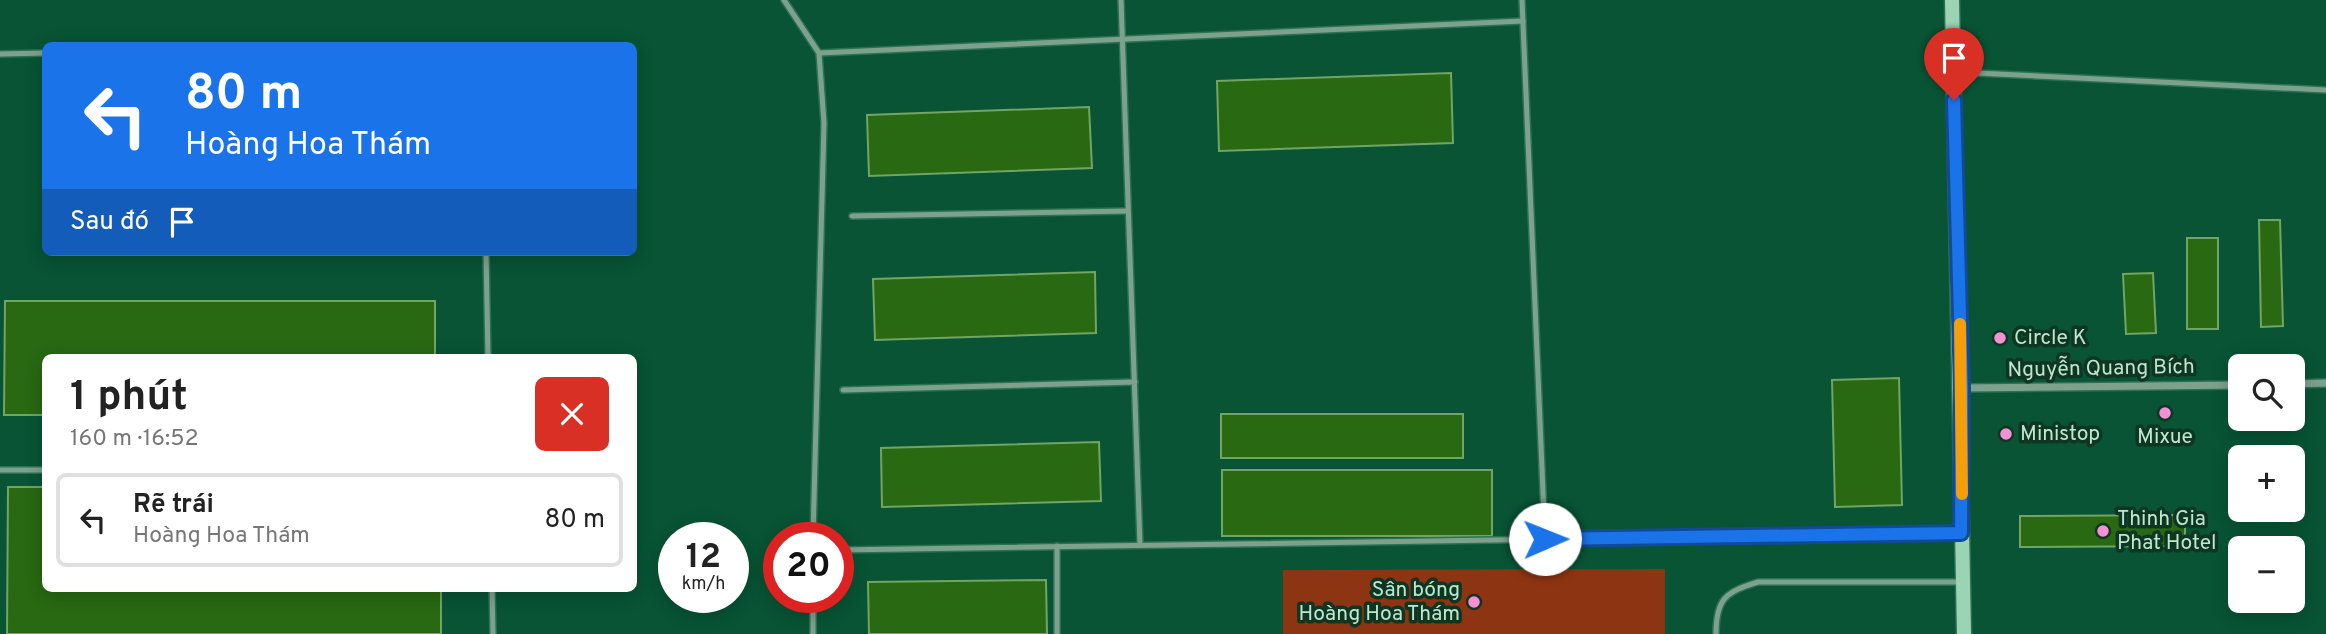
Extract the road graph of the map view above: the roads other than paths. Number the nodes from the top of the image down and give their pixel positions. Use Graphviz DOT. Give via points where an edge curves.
graph roads {
  1 [pos="784,0"];
  2 [pos="1121,0"];
  3 [pos="1522,0"];
  4 [pos="1952,0"];
  5 [pos="1523,21"];
  6 [pos="1122,39"];
  7 [pos="42,53"];
  8 [pos="820,53"];
  9 [pos="0,54"];
  10 [pos="1953,72"];
  11 [pos="2326,90"];
  12 [pos="1128,211"];
  13 [pos="852,216"];
  14 [pos="486,256"];
  15 [pos="488,354"];
  16 [pos="1135,382"];
  17 [pos="2326,383"];
  18 [pos="2305,384"];
  19 [pos="2228,385"];
  20 [pos="1962,388"];
  21 [pos="843,390"];
  22 [pos="0,470"];
  23 [pos="42,470"];
  24 [pos="813,522"];
  25 [pos="1961,533"];
  26 [pos="1545,539"];
  27 [pos="1140,544"];
  28 [pos="1057,546"];
  29 [pos="854,550"];
  30 [pos="1964,582"];
  31 [pos="492,592"];
  32 [pos="813,613"];
  33 [pos="493,634"];
  34 [pos="813,634"];
  35 [pos="1057,634"];
  36 [pos="1716,634"];
  37 [pos="1964,634"];
  1 -- 8 [label="lane"];
  2 -- 6 [label="lane"];
  3 -- 5 [label="lane"];
  4 -- 10 [label="main road"];
  5 -- 6 [label="lane"];
  5 -- 26 [label="lane"];
  6 -- 8 [label="lane"];
  6 -- 12 [label="lane"];
  7 -- 9 [label="lane"];
  8 -- 24 [label="lane" via="824,122"];
  10 -- 11 [label="lane"];
  10 -- 20 [label="main road"];
  12 -- 13 [label="lane"];
  12 -- 16 [label="lane"];
  14 -- 15 [label="lane"];
  16 -- 21 [label="lane"];
  16 -- 27 [label="lane"];
  17 -- 18 [label="street"];
  19 -- 20 [label="street, Nguyễn Quang Bích"];
  20 -- 25 [label="main road"];
  22 -- 23 [label="lane"];
  25 -- 26 [label="lane"];
  25 -- 30 [label="main road"];
  26 -- 27 [label="lane"];
  27 -- 28 [label="lane"];
  28 -- 29 [label="lane"];
  28 -- 35 [label="lane"];
  30 -- 36 [label="lane" via="1758,582 1728,593 1719,607"];
  30 -- 37 [label="main road"];
  31 -- 33 [label="lane"];
  32 -- 34 [label="lane"];
}
